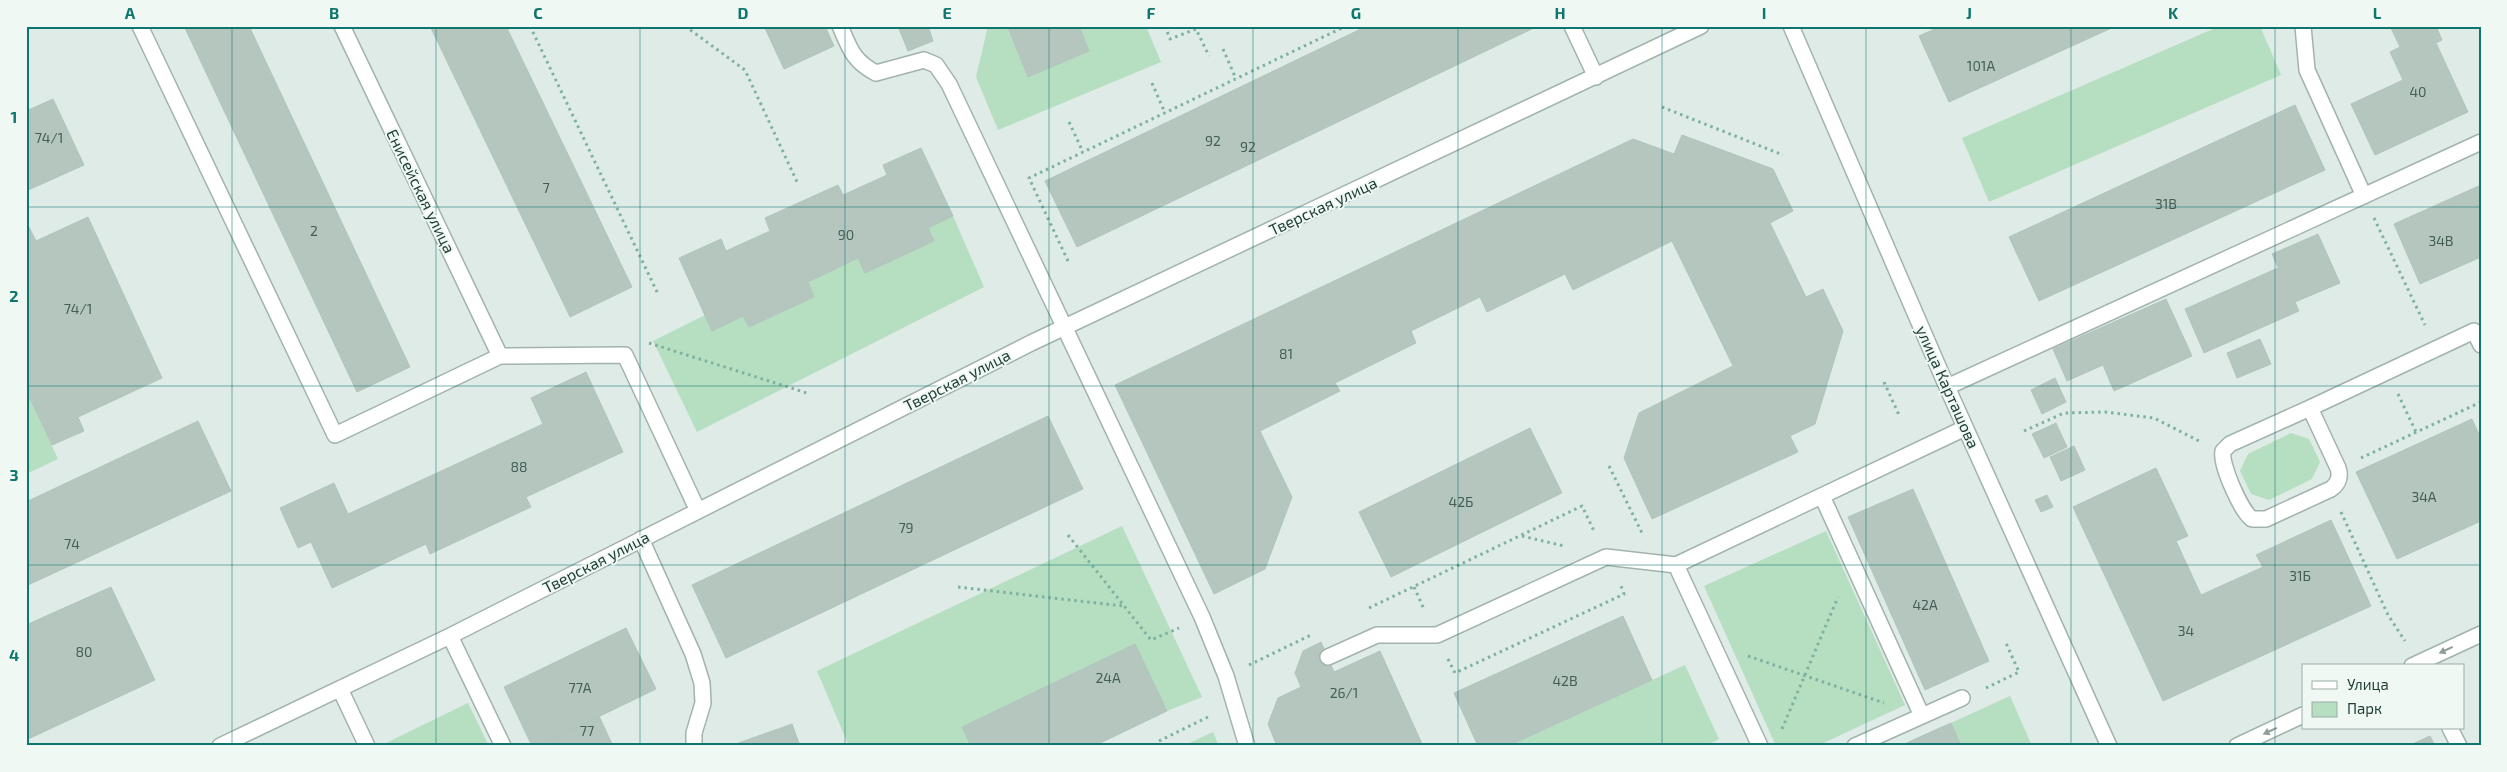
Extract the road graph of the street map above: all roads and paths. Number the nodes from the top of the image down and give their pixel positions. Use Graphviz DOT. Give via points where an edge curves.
graph roads {
  1 [pos="140,26"];
  2 [pos="342,26"];
  3 [pos="530,26"];
  4 [pos="685,26"];
  5 [pos="840,26"];
  6 [pos="1165,26"];
  7 [pos="1346,26"];
  8 [pos="1572,26"];
  9 [pos="1701,26"];
  10 [pos="1791,26"];
  11 [pos="2303,26"];
  12 [pos="1223,49"];
  13 [pos="1209,56"];
  14 [pos="1596,77"];
  15 [pos="1236,79"];
  16 [pos="1152,83"];
  17 [pos="1662,107"];
  18 [pos="1166,113"];
  19 [pos="1069,122"];
  20 [pos="2481,142"];
  21 [pos="1083,152"];
  22 [pos="1783,155"];
  23 [pos="798,184"];
  24 [pos="2364,196"];
  25 [pos="1068,261"];
  26 [pos="658,294"];
  27 [pos="1064,327"];
  28 [pos="643,341"];
  29 [pos="2481,345"];
  30 [pos="2436,348"];
  31 [pos="500,356"];
  32 [pos="2387,371"];
  33 [pos="1884,382"];
  34 [pos="1947,387"];
  35 [pos="810,394"];
  36 [pos="2481,402"];
  37 [pos="2310,408"];
  38 [pos="1899,415"];
  39 [pos="1965,428"];
  40 [pos="2024,431"];
  41 [pos="2416,432"];
  42 [pos="2223,453"];
  43 [pos="1610,466"];
  44 [pos="2338,468"];
  45 [pos="2331,489"];
  46 [pos="1822,496"];
  47 [pos="698,511"];
  48 [pos="1638,526"];
  49 [pos="1068,535"];
  50 [pos="641,539"];
  51 [pos="1606,557"];
  52 [pos="1852,562"];
  53 [pos="1676,565"];
  54 [pos="958,587"];
  55 [pos="1124,606"];
  56 [pos="1360,612"];
  57 [pos="1202,617"];
  58 [pos="1315,633"];
  59 [pos="2481,634"];
  60 [pos="1437,635"];
  61 [pos="450,636"];
  62 [pos="2404,639"];
  63 [pos="1713,643"];
  64 [pos="2006,643"];
  65 [pos="1328,657"];
  66 [pos="2420,664"];
  67 [pos="1804,675"];
  68 [pos="1226,676"];
  69 [pos="340,689"];
  70 [pos="1962,698"];
  71 [pos="1922,716"];
  72 [pos="2302,716"];
  73 [pos="1206,718"];
  74 [pos="2451,730"];
  75 [pos="1778,737"];
  76 [pos="1159,740"];
  77 [pos="220,746"];
  78 [pos="367,746"];
  79 [pos="503,746"];
  80 [pos="694,746"];
  81 [pos="1247,746"];
  82 [pos="1760,746"];
  83 [pos="1855,746"];
  84 [pos="2109,746"];
  85 [pos="2237,746"];
  86 [pos="2459,746"];
  1 -- 31 [label="street" via="335,435"];
  2 -- 31 [label="street, Енисейская улица"];
  3 -- 26 [label="path"];
  4 -- 23 [label="path" via="746,70"];
  5 -- 27 [label="street" via="860,65 876,73 924,60 936,65 949,84"];
  6 -- 13 [label="path" via="1170,39 1196,29"];
  7 -- 15 [label="path"];
  8 -- 14 [label="street"];
  9 -- 14 [label="street, Тверская улица"];
  10 -- 34 [label="street, улица Карташова"];
  11 -- 24 [label="street" via="2308,70"];
  12 -- 15 [label="path"];
  14 -- 27 [label="street, Тверская улица"];
  15 -- 18 [label="path"];
  16 -- 18 [label="path"];
  17 -- 22 [label="path"];
  18 -- 21 [label="path"];
  19 -- 21 [label="path"];
  20 -- 24 [label="street"];
  21 -- 25 [label="path" via="1029,178"];
  24 -- 30 [label="path"];
  24 -- 34 [label="street"];
  27 -- 47 [label="street, Тверская улица"];
  27 -- 57 [label="street"];
  28 -- 35 [label="path"];
  29 -- 30 [label="street" via="2474,331"];
  30 -- 32 [label="street"];
  31 -- 47 [label="street" via="625,355"];
  32 -- 37 [label="street"];
  32 -- 41 [label="path"];
  33 -- 38 [label="path"];
  34 -- 39 [label="street, улица Карташова"];
  36 -- 41 [label="path"];
  37 -- 42 [label="street" via="2230,444"];
  37 -- 44 [label="street"];
  39 -- 46 [label="street"];
  39 -- 84 [label="street, улица Карташова"];
  40 -- 42 [label="path" via="2064,413 2105,412 2154,418"];
  41 -- 44 [label="path"];
  42 -- 45 [label="street" via="2224,465 2245,512 2256,521"];
  43 -- 48 [label="path"];
  44 -- 45 [label="street" via="2339,478"];
  45 -- 62 [label="path" via="2388,615"];
  46 -- 52 [label="street"];
  46 -- 53 [label="street"];
  47 -- 50 [label="street, Тверская улица"];
  49 -- 55 [label="path"];
  50 -- 61 [label="street, Тверская улица"];
  50 -- 80 [label="street" via="693,654 702,683 703,703 694,733"];
  51 -- 53 [label="street"];
  51 -- 56 [label="path" via="1582,506"];
  51 -- 60 [label="street"];
  51 -- 60 [label="path" via="1624,594 1455,674"];
  52 -- 67 [label="path"];
  52 -- 71 [label="street"];
  53 -- 63 [label="street"];
  54 -- 55 [label="path"];
  55 -- 57 [label="path" via="1152,640"];
  57 -- 68 [label="street"];
  58 -- 68 [label="path"];
  59 -- 66 [label="street, one-way"];
  60 -- 65 [label="street" via="1377,635"];
  61 -- 69 [label="street, Тверская улица"];
  61 -- 79 [label="street"];
  63 -- 67 [label="path"];
  63 -- 82 [label="street"];
  64 -- 70 [label="path" via="2019,672"];
  67 -- 71 [label="path"];
  67 -- 75 [label="path"];
  68 -- 81 [label="street"];
  69 -- 77 [label="street, Тверская улица"];
  69 -- 78 [label="street"];
  70 -- 71 [label="street"];
  71 -- 83 [label="street"];
  72 -- 85 [label="street, one-way"];
  73 -- 76 [label="path"];
  74 -- 86 [label="street"];
}
